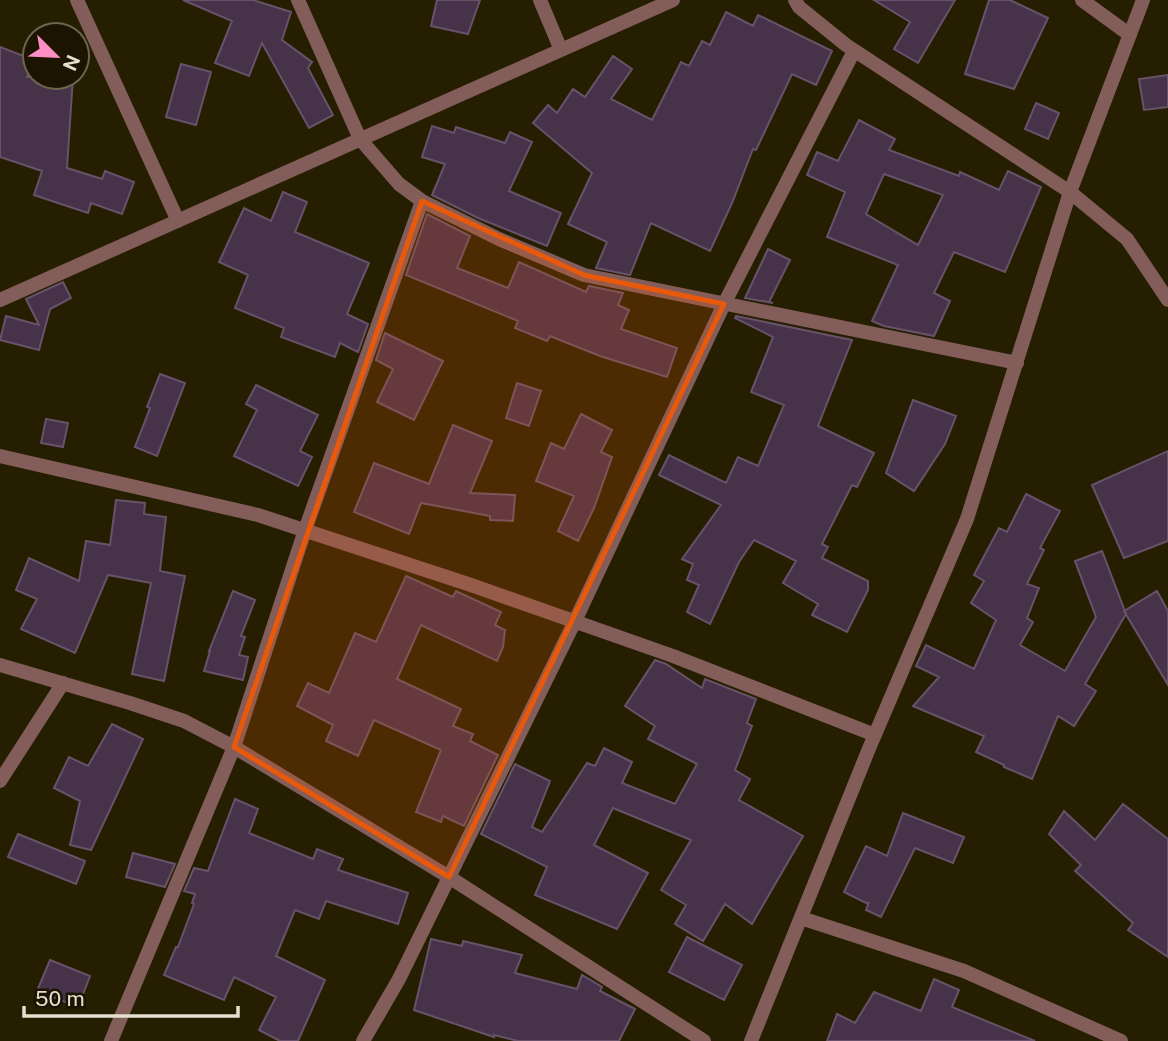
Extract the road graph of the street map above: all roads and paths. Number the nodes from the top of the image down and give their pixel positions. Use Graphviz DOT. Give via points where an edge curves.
graph roads {
  1 [pos="77,0"];
  2 [pos="298,0"];
  3 [pos="540,0"];
  4 [pos="673,0"];
  5 [pos="795,0"];
  6 [pos="1082,0"];
  7 [pos="1143,0"];
  8 [pos="1130,34"];
  9 [pos="561,50"];
  10 [pos="854,51"];
  11 [pos="360,139"];
  12 [pos="1070,192"];
  13 [pos="422,201"];
  14 [pos="178,221"];
  15 [pos="0,300"];
  16 [pos="1168,300"];
  17 [pos="724,304"];
  18 [pos="1017,363"];
  19 [pos="0,456"];
  20 [pos="305,530"];
  21 [pos="575,621"];
  22 [pos="0,665"];
  23 [pos="63,683"];
  24 [pos="875,735"];
  25 [pos="234,747"];
  26 [pos="0,781"];
  27 [pos="449,877"];
  28 [pos="801,918"];
  29 [pos="111,1041"];
  30 [pos="363,1041"];
  31 [pos="704,1041"];
  32 [pos="751,1041"];
  33 [pos="1121,1041"];
  1 -- 14 [label="street"];
  2 -- 11 [label="street"];
  3 -- 9 [label="street"];
  4 -- 9 [label="street"];
  5 -- 10 [label="street"];
  6 -- 8 [label="street"];
  7 -- 8 [label="street"];
  8 -- 12 [label="street"];
  9 -- 11 [label="street"];
  10 -- 12 [label="street"];
  10 -- 17 [label="street"];
  11 -- 13 [label="street" via="399,184"];
  11 -- 14 [label="street"];
  12 -- 16 [label="street" via="1127,239"];
  12 -- 18 [label="street"];
  13 -- 17 [label="street" via="584,275"];
  13 -- 20 [label="street"];
  14 -- 15 [label="street"];
  17 -- 18 [label="street"];
  17 -- 21 [label="street"];
  18 -- 24 [label="street" via="967,519"];
  19 -- 20 [label="street"];
  20 -- 21 [label="street"];
  20 -- 25 [label="street"];
  21 -- 24 [label="street"];
  21 -- 27 [label="street"];
  22 -- 23 [label="street"];
  23 -- 25 [label="street" via="184,721"];
  23 -- 26 [label="street"];
  24 -- 28 [label="street"];
  25 -- 27 [label="street"];
  25 -- 29 [label="street"];
  27 -- 30 [label="street"];
  27 -- 31 [label="street"];
  28 -- 32 [label="street"];
  28 -- 33 [label="street" via="964,971"];
}
